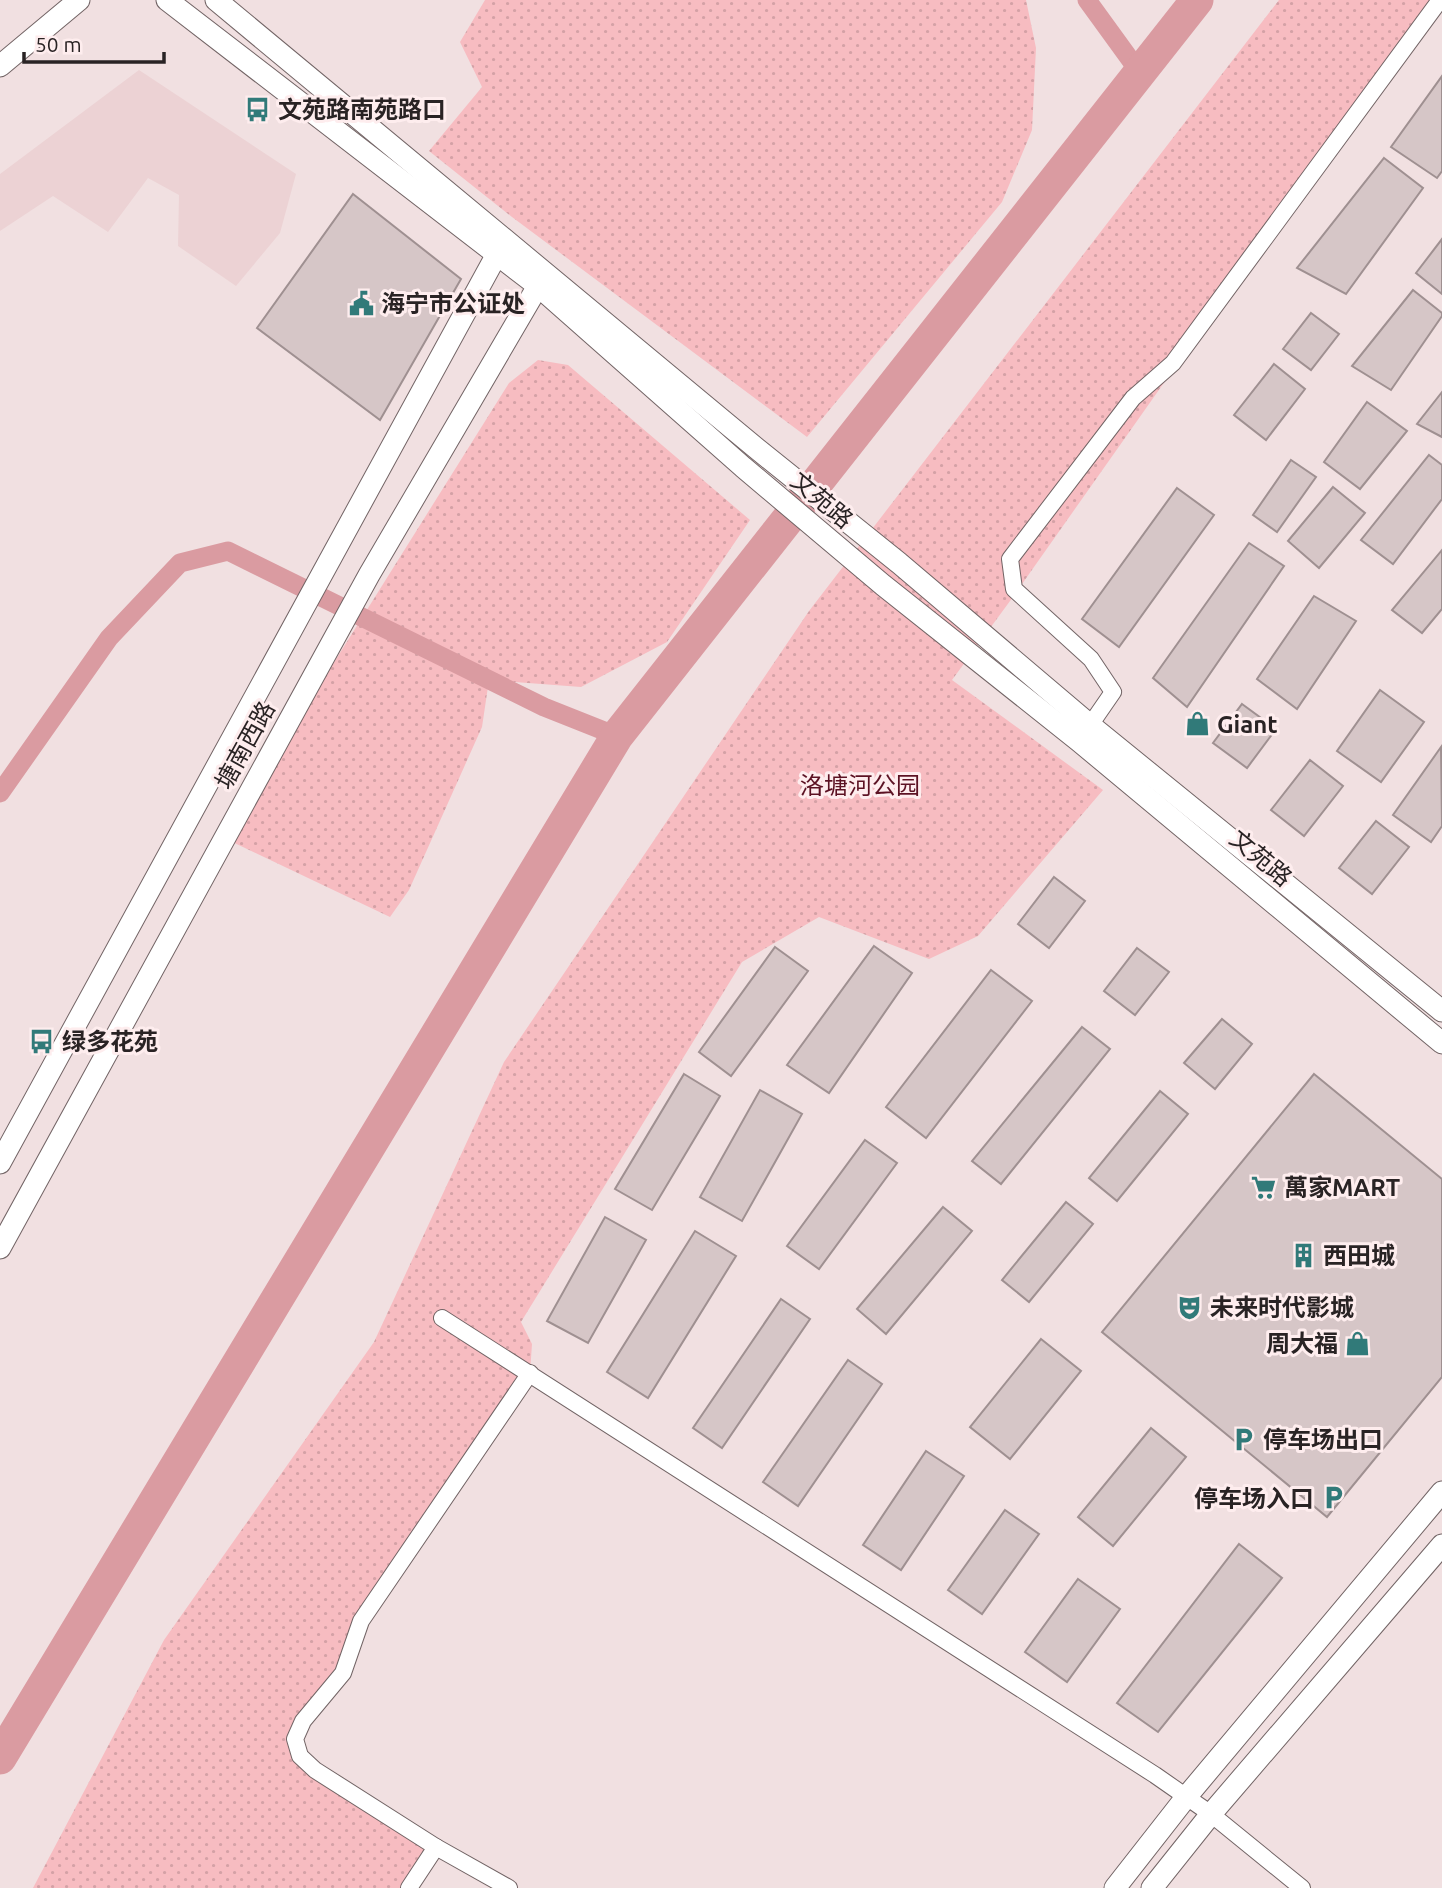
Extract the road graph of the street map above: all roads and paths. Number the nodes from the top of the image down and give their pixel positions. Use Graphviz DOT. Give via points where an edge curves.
graph roads {
  1 [pos="79,0"];
  2 [pos="167,0"];
  3 [pos="216,0"];
  4 [pos="1440,0"];
  5 [pos="0,66"];
  6 [pos="501,247"];
  7 [pos="541,279"];
  8 [pos="1085,733"];
  9 [pos="1442,1011"];
  10 [pos="1442,1043"];
  11 [pos="0,1163"];
  12 [pos="0,1248"];
  13 [pos="442,1318"];
  14 [pos="530,1373"];
  15 [pos="1442,1492"];
  16 [pos="1442,1545"];
  17 [pos="1187,1796"];
  18 [pos="1211,1814"];
  19 [pos="436,1847"];
  20 [pos="410,1888"];
  21 [pos="509,1888"];
  22 [pos="1115,1888"];
  23 [pos="1152,1888"];
  24 [pos="1302,1888"];
  1 -- 5 [label="main road"];
  2 -- 6 [label="main road, 文苑路"];
  3 -- 6 [label="main road, 文苑路"];
  4 -- 8 [label="street" via="1173,363 1133,398 1010,559 1014,589 1090,659 1114,692"];
  6 -- 7 [label="main road, 文苑路"];
  6 -- 11 [label="main road, 塘南西路"];
  7 -- 8 [label="main road, 文苑路" via="900,563"];
  7 -- 8 [label="main road, 文苑路" via="743,467 883,585"];
  7 -- 12 [label="main road, 塘南西路" via="329,646"];
  8 -- 9 [label="main road, 文苑路"];
  8 -- 10 [label="main road, 文苑路"];
  13 -- 14 [label="street"];
  14 -- 17 [label="street"];
  14 -- 19 [label="street" via="361,1622 344,1673 303,1721 295,1739 300,1756 315,1770"];
  15 -- 17 [label="main road"];
  16 -- 18 [label="main road"];
  17 -- 18 [label="street"];
  17 -- 22 [label="main road"];
  18 -- 23 [label="main road"];
  18 -- 24 [label="street"];
  19 -- 20 [label="street"];
  19 -- 21 [label="street"];
}
